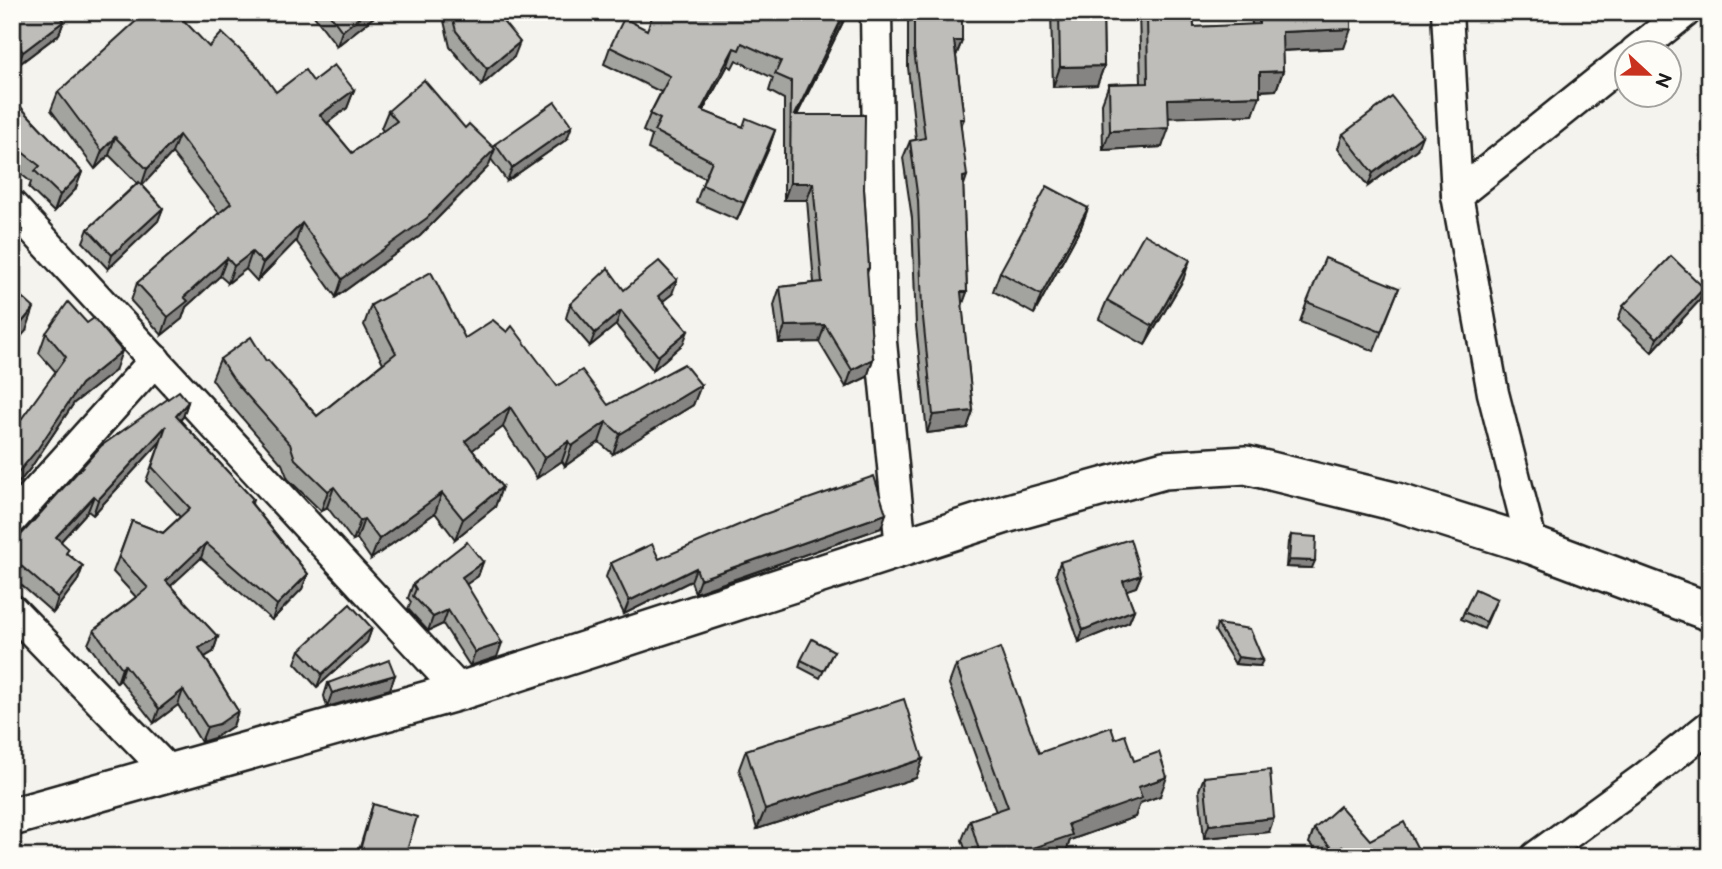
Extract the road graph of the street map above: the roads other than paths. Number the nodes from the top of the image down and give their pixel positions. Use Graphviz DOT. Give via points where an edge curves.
graph roads {
  1 [pos="876,12"];
  2 [pos="1447,12"];
  3 [pos="1685,12"];
  4 [pos="1652,38"];
  5 [pos="1614,69"];
  6 [pos="1457,195"];
  7 [pos="12,206"];
  8 [pos="155,360"];
  9 [pos="12,519"];
  10 [pos="1532,545"];
  11 [pos="901,548"];
  12 [pos="12,610"];
  13 [pos="1710,612"];
  14 [pos="460,691"];
  15 [pos="1710,726"];
  16 [pos="170,773"];
  17 [pos="12,817"];
  18 [pos="1536,857"];
  1 -- 11 [label="street" via="881,342"];
  2 -- 6 [label="street"];
  3 -- 4 [label="street"];
  5 -- 6 [label="street"];
  6 -- 10 [label="street" via="1493,393"];
  7 -- 8 [label="street"];
  8 -- 9 [label="street"];
  8 -- 14 [label="street"];
  10 -- 11 [label="street" via="1393,501 1247,465 1164,470"];
  10 -- 13 [label="street"];
  11 -- 14 [label="street"];
  12 -- 16 [label="street"];
  14 -- 16 [label="street"];
  15 -- 18 [label="street"];
  16 -- 17 [label="street"];
}
